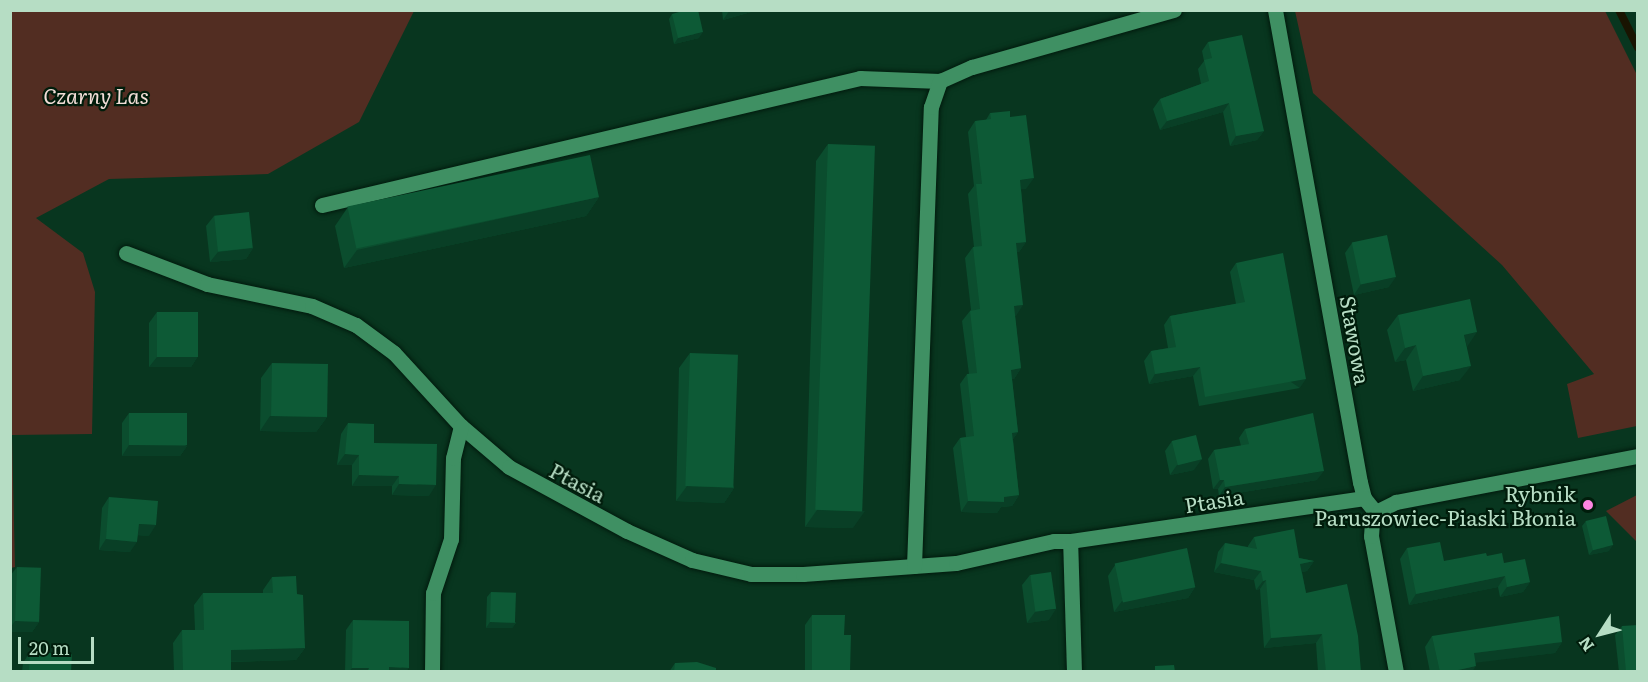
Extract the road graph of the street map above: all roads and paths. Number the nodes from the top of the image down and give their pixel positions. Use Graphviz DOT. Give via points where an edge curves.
graph roads {
  1 [pos="1174,10"];
  2 [pos="1275,10"];
  3 [pos="940,81"];
  4 [pos="322,205"];
  5 [pos="126,253"];
  6 [pos="461,426"];
  7 [pos="1638,456"];
  8 [pos="1364,498"];
  9 [pos="1377,514"];
  10 [pos="1070,542"];
  11 [pos="914,566"];
  12 [pos="432,672"];
  13 [pos="1074,672"];
  14 [pos="1396,672"];
  1 -- 3 [label="street" via="972,67"];
  2 -- 8 [label="street, Stawowa"];
  3 -- 4 [label="street" via="860,78"];
  3 -- 11 [label="street" via="931,107"];
  5 -- 6 [label="street, Ptasia" via="207,284 312,306 356,325 403,361"];
  6 -- 11 [label="street, Ptasia" via="529,480 692,560 751,574 856,572"];
  6 -- 12 [label="street" via="453,459 451,539 433,593"];
  7 -- 9 [label="street" via="1396,502"];
  8 -- 9 [label="street, Stawowa"];
  8 -- 10 [label="street, Ptasia"];
  9 -- 14 [label="street" via="1371,536"];
  10 -- 11 [label="street, Ptasia" via="1054,541 956,563"];
  10 -- 13 [label="street"];
}
